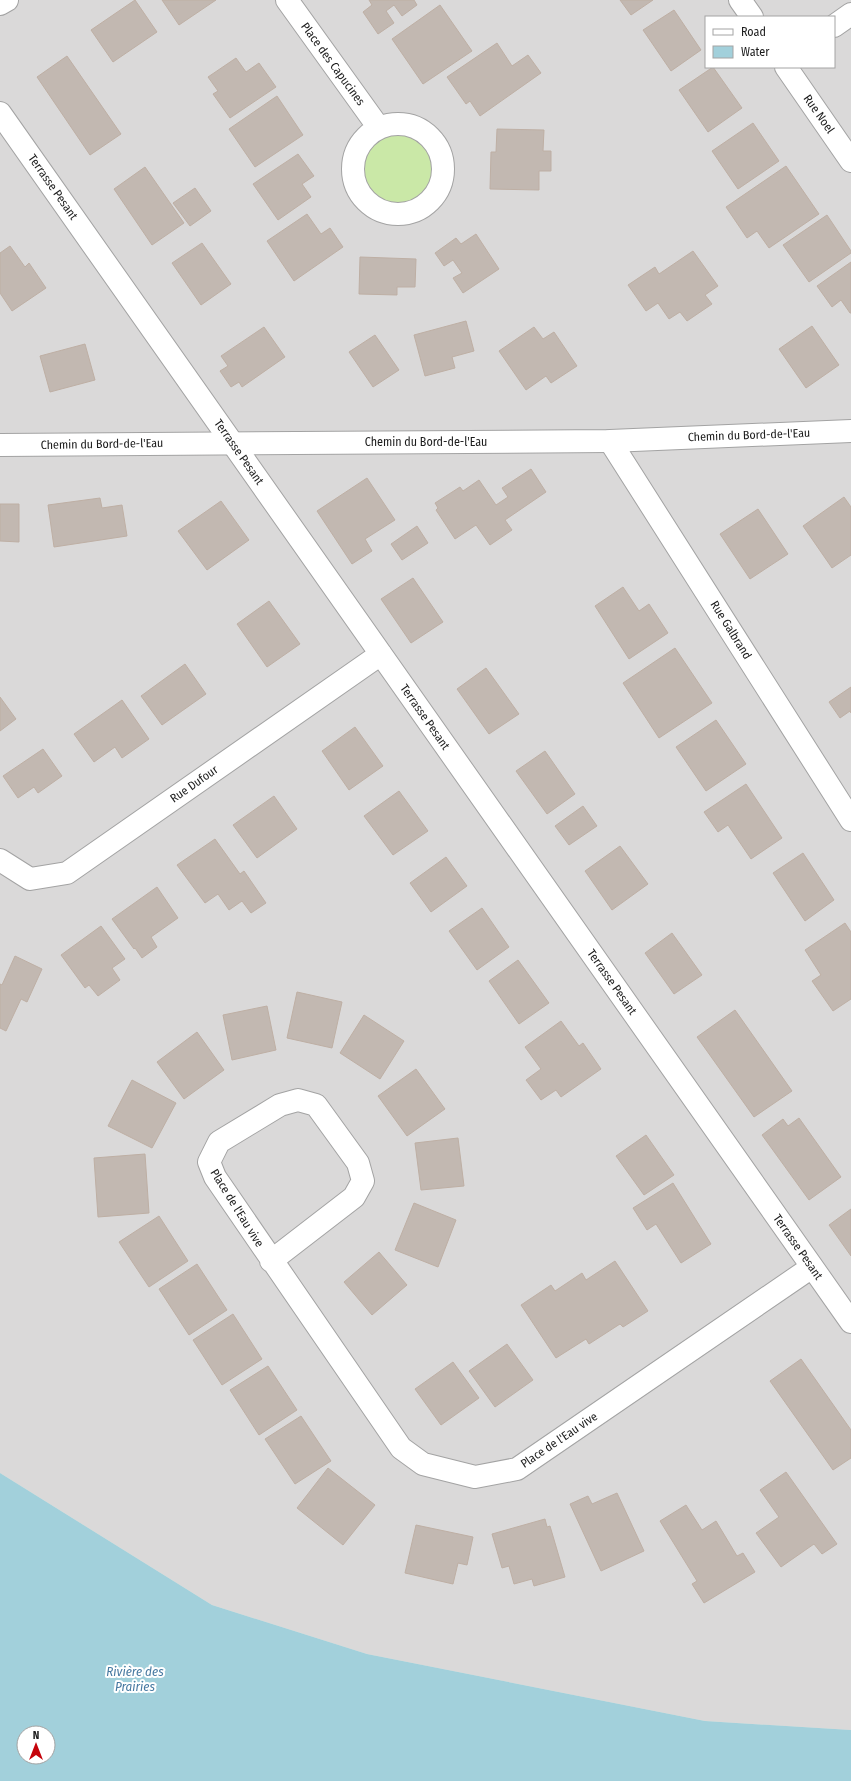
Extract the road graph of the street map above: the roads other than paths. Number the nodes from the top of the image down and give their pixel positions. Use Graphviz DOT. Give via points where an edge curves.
graph roads {
  1 [pos="6,0"];
  2 [pos="287,0"];
  3 [pos="740,0"];
  4 [pos="0,4"];
  5 [pos="851,14"];
  6 [pos="751,16"];
  7 [pos="835,25"];
  8 [pos="787,68"];
  9 [pos="0,113"];
  10 [pos="379,128"];
  11 [pos="851,161"];
  12 [pos="851,431"];
  13 [pos="610,441"];
  14 [pos="233,443"];
  15 [pos="0,445"];
  16 [pos="381,654"];
  17 [pos="851,820"];
  18 [pos="0,860"];
  19 [pos="271,1261"];
  20 [pos="812,1267"];
  21 [pos="851,1322"];
  1 -- 4 [label="street"];
  2 -- 10 [label="street, Place des Capucines"];
  3 -- 6 [label="street"];
  5 -- 7 [label="street"];
  8 -- 11 [label="street, Rue Noel"];
  9 -- 14 [label="street, Terrasse Pesant"];
  10 -- 10 [label="street" via="364,138 357,147 352,175 357,190 366,202 379,211 393,215 408,214 422,208 439,188 443,174 443,160 437,147 428,135 416,127 388,124"];
  12 -- 13 [label="street, Chemin du Bord-de-l'Eau"];
  13 -- 14 [label="street, Chemin du Bord-de-l'Eau"];
  13 -- 17 [label="street, Rue Galbrand"];
  14 -- 15 [label="street, Chemin du Bord-de-l'Eau"];
  14 -- 16 [label="street, Terrasse Pesant"];
  16 -- 18 [label="street, Rue Dufour" via="67,873 30,879"];
  16 -- 20 [label="street, Terrasse Pesant"];
  19 -- 19 [label="street, Place de l'Eau vive" via="215,1177 209,1162 219,1142 280,1104 298,1100 316,1104 358,1163 363,1181 354,1197"];
  19 -- 20 [label="street, Place de l'Eau vive" via="401,1448 423,1464 475,1477 517,1469"];
  20 -- 21 [label="street, Terrasse Pesant"];
}
